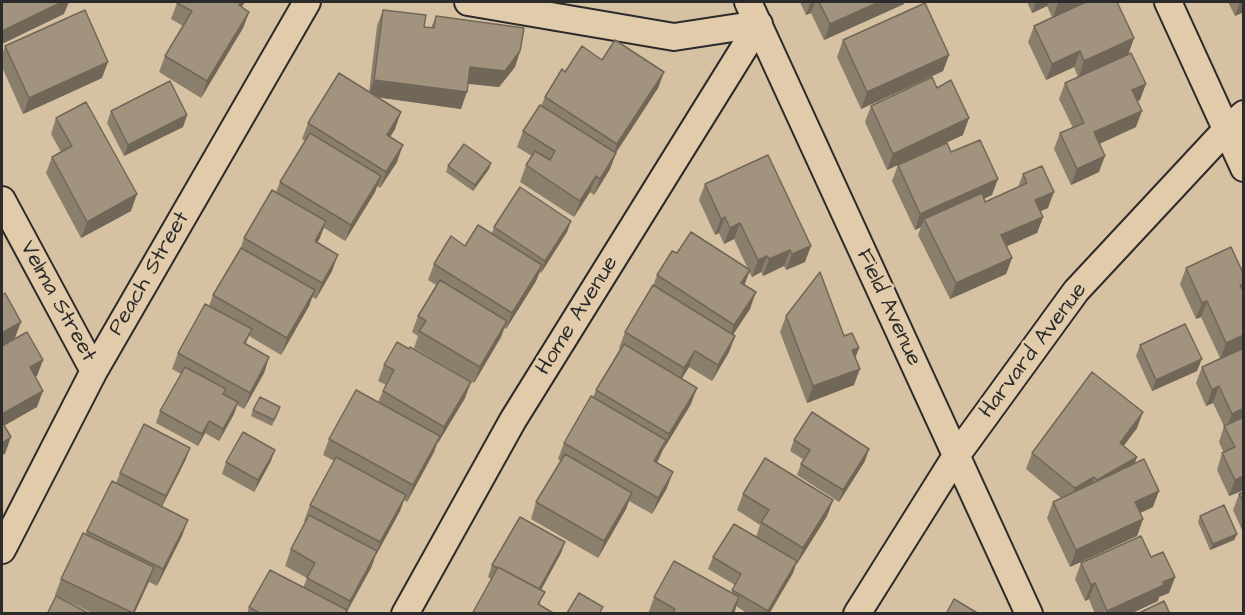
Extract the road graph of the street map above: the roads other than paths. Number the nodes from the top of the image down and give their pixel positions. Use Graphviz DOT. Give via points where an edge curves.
graph roads {
  1 [pos="306,2"];
  2 [pos="468,2"];
  3 [pos="1168,2"];
  4 [pos="754,13"];
  5 [pos="1235,122"];
  6 [pos="1244,168"];
  7 [pos="2,201"];
  8 [pos="94,371"];
  9 [pos="956,456"];
  10 [pos="2,550"];
  11 [pos="405,614"];
  12 [pos="857,614"];
  13 [pos="1029,614"];
  1 -- 8 [label="street, Peach Street"];
  2 -- 4 [label="street" via="674,37"];
  3 -- 5 [label="street"];
  4 -- 9 [label="street, Field Avenue"];
  4 -- 11 [label="street, Home Avenue" via="513,420"];
  5 -- 6 [label="street"];
  5 -- 9 [label="street, Harvard Avenue" via="1076,291"];
  7 -- 8 [label="street, Velma Street"];
  8 -- 10 [label="street, Peach Street"];
  9 -- 12 [label="street, Harvard Avenue"];
  9 -- 13 [label="street, Field Avenue"];
}
